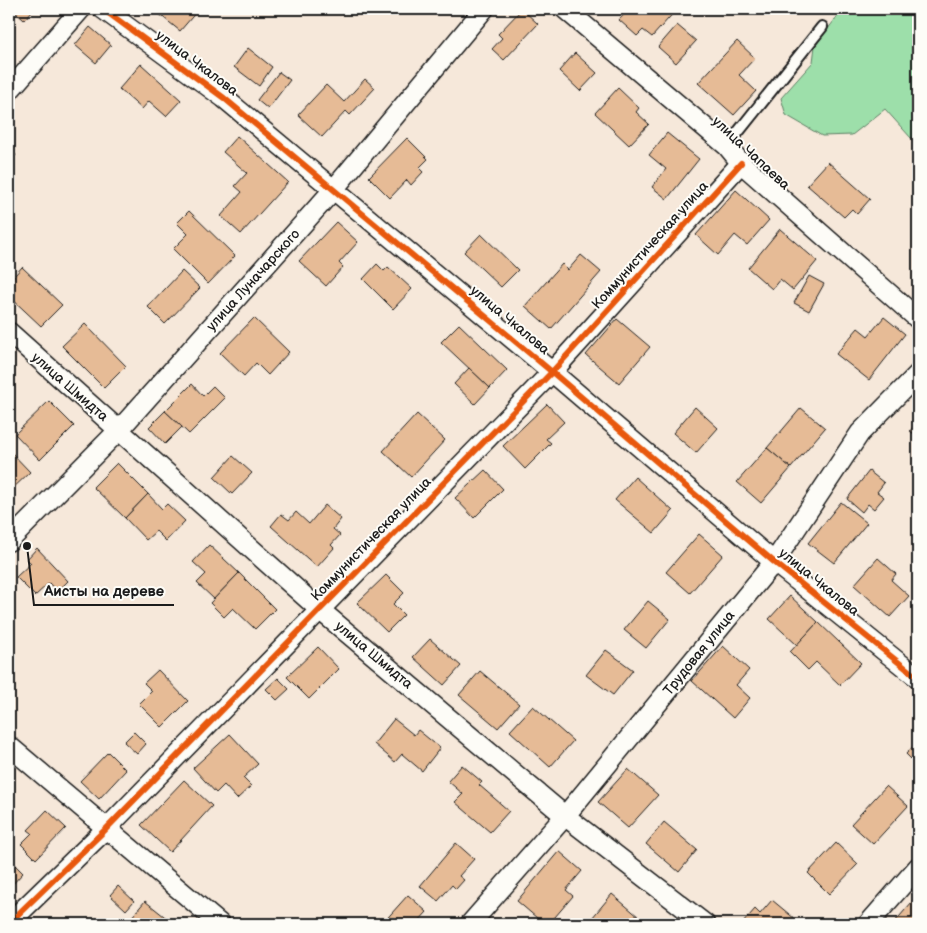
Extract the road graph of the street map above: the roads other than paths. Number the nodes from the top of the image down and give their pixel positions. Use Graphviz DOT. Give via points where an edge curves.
graph roads {
  1 [pos="81,9"];
  2 [pos="103,9"];
  3 [pos="484,9"];
  4 [pos="564,9"];
  5 [pos="822,27"];
  6 [pos="9,91"];
  7 [pos="728,146"];
  8 [pos="742,163"];
  9 [pos="334,189"];
  10 [pos="918,319"];
  11 [pos="9,332"];
  12 [pos="552,372"];
  13 [pos="918,374"];
  14 [pos="119,430"];
  15 [pos="9,541"];
  16 [pos="774,562"];
  17 [pos="320,610"];
  18 [pos="918,678"];
  19 [pos="9,746"];
  20 [pos="565,816"];
  21 [pos="106,829"];
  22 [pos="918,867"];
  23 [pos="9,923"];
  24 [pos="220,924"];
  25 [pos="470,924"];
  26 [pos="705,924"];
  27 [pos="868,924"];
  1 -- 6 [label="street"];
  2 -- 9 [label="street, улица Чкалова" via="224,98"];
  3 -- 9 [label="street, улица Луначарского"];
  4 -- 7 [label="street, улица Чапаева"];
  5 -- 7 [label="lane"];
  7 -- 8 [label="street, улица Чапаева"];
  8 -- 10 [label="street, улица Чапаева"];
  8 -- 12 [label="street, Коммунистическая улица"];
  9 -- 12 [label="street, улица Чкалова"];
  9 -- 14 [label="street, улица Луначарского"];
  11 -- 14 [label="street, улица Шмидта"];
  12 -- 16 [label="street, улица Чкалова"];
  12 -- 17 [label="street, Коммунистическая улица"];
  13 -- 16 [label="street, Трудовая улица" via="860,433"];
  14 -- 15 [label="street, улица Луначарского"];
  14 -- 17 [label="street, улица Шмидта"];
  16 -- 18 [label="street, улица Чкалова"];
  16 -- 20 [label="street, Трудовая улица"];
  17 -- 20 [label="street, улица Шмидта"];
  17 -- 21 [label="street, Коммунистическая улица"];
  19 -- 21 [label="street"];
  20 -- 25 [label="street, Трудовая улица"];
  20 -- 26 [label="street, улица Шмидта"];
  21 -- 23 [label="street, Коммунистическая улица"];
  21 -- 24 [label="street"];
  22 -- 27 [label="street"];
}
